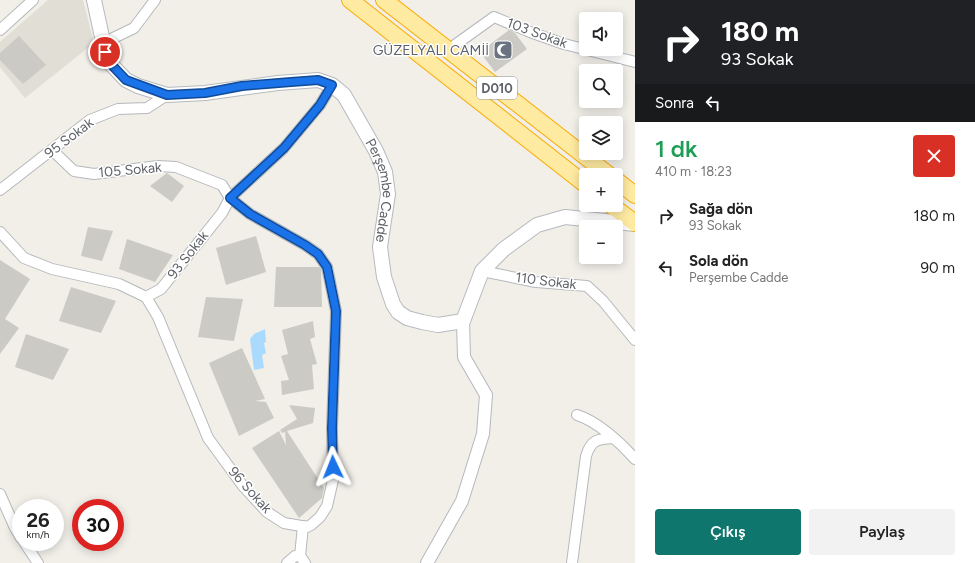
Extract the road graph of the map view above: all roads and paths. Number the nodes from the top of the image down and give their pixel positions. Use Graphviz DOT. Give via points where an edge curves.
graph roads {
  1 [pos="33,0"];
  2 [pos="94,0"];
  3 [pos="155,0"];
  4 [pos="350,0"];
  5 [pos="384,0"];
  6 [pos="0,30"];
  7 [pos="103,43"];
  8 [pos="448,50"];
  9 [pos="635,62"];
  10 [pos="332,85"];
  11 [pos="167,95"];
  12 [pos="52,150"];
  13 [pos="600,168"];
  14 [pos="579,180"];
  15 [pos="623,185"];
  16 [pos="0,190"];
  17 [pos="632,192"];
  18 [pos="230,198"];
  19 [pos="620,212"];
  20 [pos="635,224"];
  21 [pos="0,232"];
  22 [pos="482,270"];
  23 [pos="146,296"];
  24 [pos="463,321"];
  25 [pos="635,340"];
  26 [pos="577,414"];
  27 [pos="613,438"];
  28 [pos="635,459"];
  29 [pos="0,494"];
  30 [pos="12,521"];
  31 [pos="303,526"];
  32 [pos="30,551"];
  33 [pos="302,559"];
  34 [pos="38,563"];
  35 [pos="287,563"];
  36 [pos="426,563"];
  37 [pos="572,563"];
  1 -- 6 [label="street"];
  2 -- 7 [label="main road"];
  3 -- 7 [label="street" via="134,28"];
  4 -- 14 [label="highway"];
  5 -- 8 [label="highway, D010"];
  7 -- 11 [label="main road" via="107,60 126,80"];
  8 -- 9 [label="street, 103 Sokak" via="494,17 564,44"];
  8 -- 13 [label="highway, D010"];
  10 -- 11 [label="main road" via="318,80"];
  10 -- 18 [label="street, 93 Sokak" via="320,105 284,148"];
  10 -- 24 [label="main road, Perşembe Cadde" via="344,95 385,172 388,194 380,247 384,277 393,304 398,312 407,318 422,322 438,325"];
  11 -- 12 [label="street, 95 Sokak" via="147,108 118,109 90,120"];
  12 -- 16 [label="street, 95 Sokak"];
  12 -- 18 [label="street, 105 Sokak" via="74,171 94,174 158,166 176,167 222,185"];
  15 -- 17 [label="highway"];
  18 -- 23 [label="street, 93 Sokak" via="222,213 162,289"];
  18 -- 31 [label="street" via="250,214 318,254 327,267 332,286 336,311 333,480 327,506 320,518 311,525"];
  19 -- 20 [label="highway"];
  20 -- 22 [label="main road" via="565,217 551,219 537,225 504,249"];
  21 -- 23 [label="street" via="24,258 52,269 120,284"];
  22 -- 24 [label="main road"];
  22 -- 25 [label="street, 110 Sokak" via="536,282 588,286"];
  23 -- 31 [label="street, 96 Sokak" via="158,316 208,438 243,486 267,512 284,523"];
  24 -- 36 [label="street" via="464,357 486,395 483,434 462,501"];
  26 -- 27 [label="street"];
  27 -- 28 [label="street"];
  27 -- 37 [label="street" via="598,439 589,447 586,456"];
  29 -- 30 [label="street"];
  31 -- 33 [label="street"];
  32 -- 34 [label="street"];
  33 -- 35 [label="street" via="295,556"];
}
